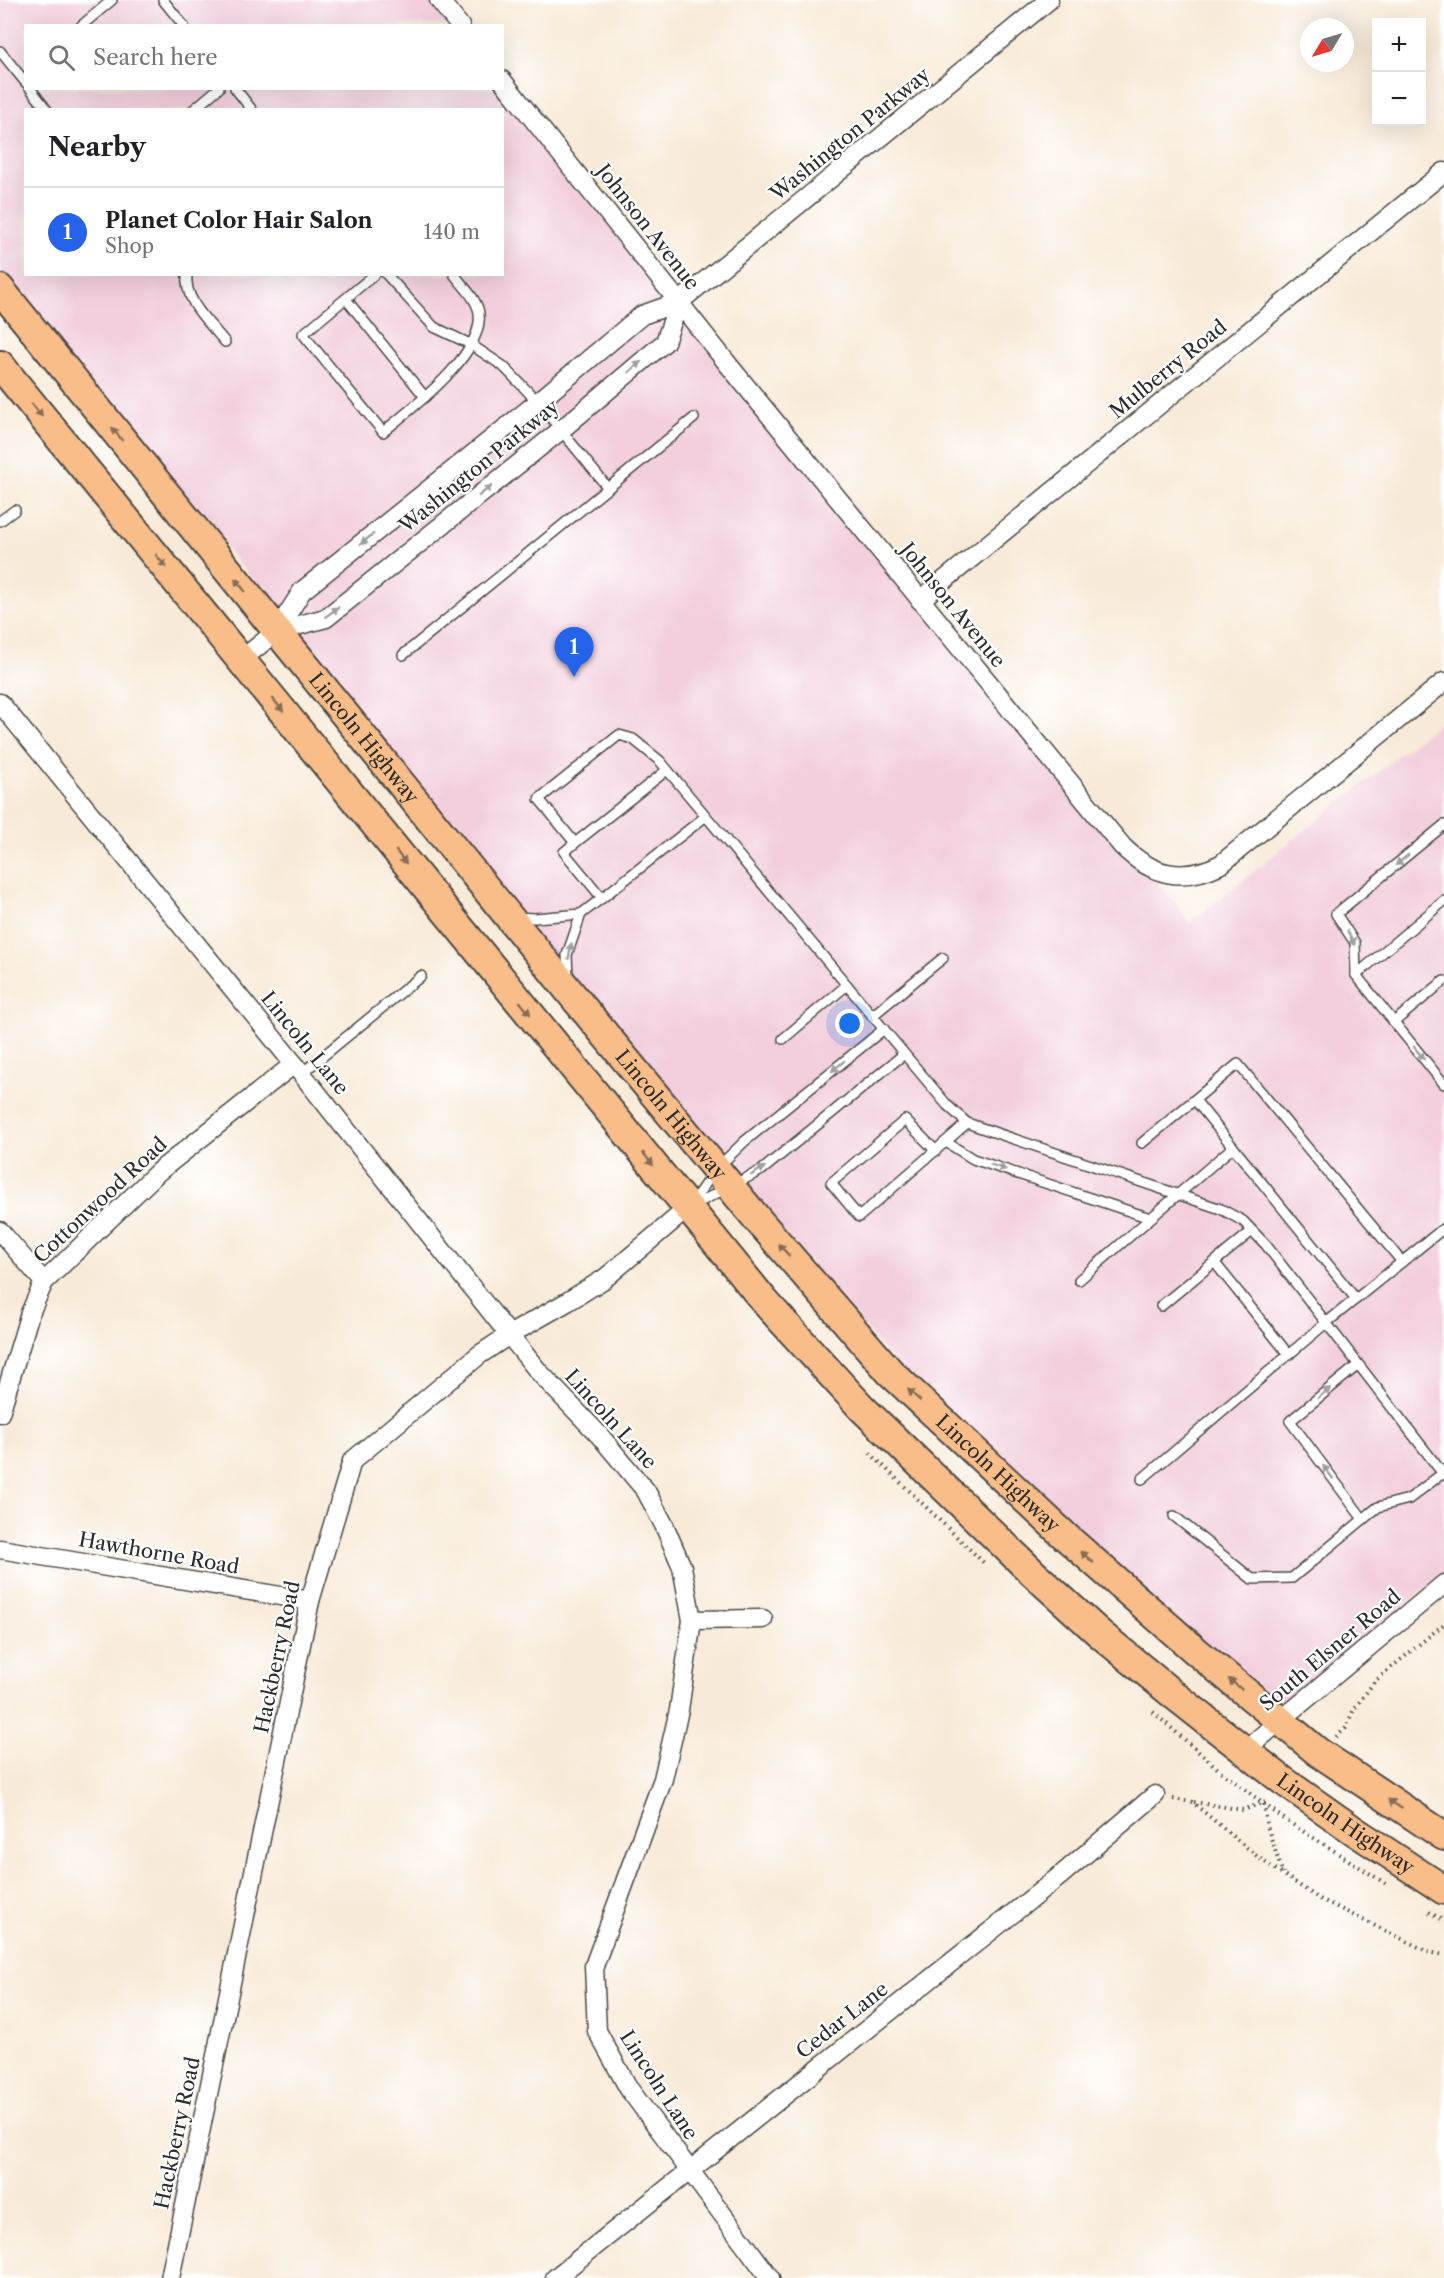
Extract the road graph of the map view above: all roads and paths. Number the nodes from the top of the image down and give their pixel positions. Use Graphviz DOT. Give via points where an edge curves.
graph roads {
  1 [pos="112,0"];
  2 [pos="163,0"];
  3 [pos="440,0"];
  4 [pos="1049,0"];
  5 [pos="83,24"];
  6 [pos="182,24"];
  7 [pos="458,24"];
  8 [pos="0,51"];
  9 [pos="24,76"];
  10 [pos="504,83"];
  11 [pos="32,90"];
  12 [pos="217,90"];
  13 [pos="237,90"];
  14 [pos="45,108"];
  15 [pos="195,108"];
  16 [pos="250,108"];
  17 [pos="1444,172"];
  18 [pos="187,276"];
  19 [pos="373,276"];
  20 [pos="388,276"];
  21 [pos="456,276"];
  22 [pos="0,289"];
  23 [pos="346,299"];
  24 [pos="679,302"];
  25 [pos="225,342"];
  26 [pos="470,344"];
  27 [pos="0,365"];
  28 [pos="425,397"];
  29 [pos="538,402"];
  30 [pos="694,418"];
  31 [pos="561,430"];
  32 [pos="608,488"];
  33 [pos="15,510"];
  34 [pos="0,521"];
  35 [pos="920,600"];
  36 [pos="277,631"];
  37 [pos="403,655"];
  38 [pos="241,660"];
  39 [pos="1444,682"];
  40 [pos="0,703"];
  41 [pos="667,770"];
  42 [pos="706,816"];
  43 [pos="1444,825"];
  44 [pos="575,843"];
  45 [pos="602,898"];
  46 [pos="1444,901"];
  47 [pos="582,914"];
  48 [pos="508,916"];
  49 [pos="943,958"];
  50 [pos="421,975"];
  51 [pos="1356,975"];
  52 [pos="1444,981"];
  53 [pos="847,986"];
  54 [pos="569,991"];
  55 [pos="872,1016"];
  56 [pos="1394,1022"];
  57 [pos="884,1029"];
  58 [pos="783,1039"];
  59 [pos="904,1054"];
  60 [pos="297,1069"];
  61 [pos="1444,1084"];
  62 [pos="1195,1100"];
  63 [pos="968,1124"];
  64 [pos="946,1142"];
  65 [pos="1142,1143"];
  66 [pos="1233,1147"];
  67 [pos="936,1151"];
  68 [pos="723,1178"];
  69 [pos="1177,1195"];
  70 [pos="688,1208"];
  71 [pos="1150,1218"];
  72 [pos="1444,1228"];
  73 [pos="0,1231"];
  74 [pos="1252,1231"];
  75 [pos="1402,1262"];
  76 [pos="1215,1263"];
  77 [pos="1079,1280"];
  78 [pos="44,1282"];
  79 [pos="1356,1299"];
  80 [pos="1161,1306"];
  81 [pos="1326,1323"];
  82 [pos="509,1335"];
  83 [pos="1289,1355"];
  84 [pos="1358,1365"];
  85 [pos="0,1413"];
  86 [pos="1443,1474"];
  87 [pos="1142,1479"];
  88 [pos="1174,1516"];
  89 [pos="1363,1519"];
  90 [pos="0,1549"];
  91 [pos="1444,1584"];
  92 [pos="310,1601"];
  93 [pos="764,1619"];
  94 [pos="692,1620"];
  95 [pos="1444,1624"];
  96 [pos="1280,1721"];
  97 [pos="1346,1728"];
  98 [pos="1244,1751"];
  99 [pos="1155,1795"];
  100 [pos="1192,1802"];
  101 [pos="1264,1803"];
  102 [pos="1444,1836"];
  103 [pos="1283,1875"];
  104 [pos="1395,1890"];
  105 [pos="1434,1899"];
  106 [pos="1444,1921"];
  107 [pos="1444,1955"];
  108 [pos="688,2170"];
  109 [pos="170,2278"];
  110 [pos="555,2278"];
  111 [pos="770,2278"];
  1 -- 5 [label="lane"];
  2 -- 6 [label="lane"];
  3 -- 7 [label="street"];
  4 -- 24 [label="street, Washington Parkway"];
  8 -- 9 [label="lane"];
  10 -- 24 [label="street, Johnson Avenue"];
  11 -- 14 [label="lane"];
  12 -- 15 [label="lane"];
  13 -- 16 [label="lane"];
  17 -- 35 [label="street, Mulberry Road"];
  18 -- 25 [label="lane" via="190,298"];
  19 -- 23 [label="lane"];
  20 -- 26 [label="lane" via="434,327"];
  21 -- 26 [label="lane" via="479,311 479,323"];
  36 -- 22 [label="main road, Lincoln Highway, one-way"];
  23 -- 28 [label="lane"];
  23 -- 28 [label="lane" via="303,334 383,432"];
  24 -- 29 [label="street, Washington Parkway" via="642,315"];
  31 -- 24 [label="street, Washington Parkway, one-way" via="665,342"];
  24 -- 35 [label="street, Johnson Avenue"];
  26 -- 28 [label="lane" via="447,377"];
  26 -- 29 [label="lane" via="503,366"];
  27 -- 38 [label="main road, Lincoln Highway, one-way"];
  29 -- 31 [label="lane"];
  29 -- 36 [label="street, Washington Parkway, one-way" via="302,591"];
  30 -- 32 [label="lane"];
  31 -- 32 [label="lane"];
  36 -- 31 [label="street, Washington Parkway, one-way" via="326,618"];
  32 -- 37 [label="lane"];
  33 -- 34 [label="lane"];
  35 -- 39 [label="street, Johnson Avenue" via="1122,846 1151,868 1173,874 1209,870 1232,856"];
  36 -- 38 [label="street, Washington Parkway"];
  36 -- 48 [label="main road, Lincoln Highway"];
  38 -- 70 [label="main road, Lincoln Highway, one-way"];
  40 -- 60 [label="street, Lincoln Lane"];
  41 -- 42 [label="lane"];
  41 -- 44 [label="lane"];
  41 -- 44 [label="lane" via="633,739 619,735 539,799"];
  42 -- 45 [label="lane"];
  42 -- 53 [label="lane"];
  43 -- 51 [label="lane, one-way" via="1336,914 1355,943"];
  44 -- 45 [label="lane" via="564,852"];
  45 -- 47 [label="lane"];
  46 -- 51 [label="lane"];
  47 -- 48 [label="lane"];
  54 -- 47 [label="lane, one-way" via="567,955"];
  48 -- 54 [label="main road, Lincoln Highway"];
  49 -- 55 [label="lane"];
  50 -- 60 [label="lane"];
  51 -- 56 [label="lane"];
  52 -- 56 [label="lane"];
  53 -- 55 [label="lane"];
  53 -- 58 [label="lane"];
  54 -- 68 [label="main road, Lincoln Highway"];
  55 -- 57 [label="lane"];
  56 -- 61 [label="lane, one-way"];
  57 -- 59 [label="lane"];
  57 -- 68 [label="lane, one-way" via="745,1141"];
  59 -- 63 [label="lane" via="946,1105"];
  68 -- 59 [label="lane, one-way" via="762,1170"];
  60 -- 78 [label="street, Cottonwood Road" via="158,1172"];
  60 -- 82 [label="street, Lincoln Lane"];
  62 -- 65 [label="lane"];
  62 -- 66 [label="lane"];
  62 -- 75 [label="lane" via="1238,1064"];
  63 -- 64 [label="lane"];
  63 -- 69 [label="lane"];
  64 -- 67 [label="lane"];
  64 -- 71 [label="lane, one-way" via="973,1159"];
  66 -- 69 [label="lane"];
  66 -- 79 [label="lane"];
  67 -- 67 [label="lane" via="859,1217 831,1183 905,1120"];
  68 -- 70 [label="lane"];
  68 -- 70 [label="lane"];
  96 -- 68 [label="main road, Lincoln Highway, one-way" via="1131,1596 890,1372"];
  69 -- 71 [label="lane"];
  69 -- 74 [label="lane" via="1221,1209 1244,1221"];
  70 -- 82 [label="street, Hackberry Road" via="604,1279"];
  70 -- 98 [label="main road, Lincoln Highway" via="766,1303 862,1408 1090,1625"];
  71 -- 77 [label="lane"];
  72 -- 75 [label="lane"];
  73 -- 78 [label="street"];
  74 -- 76 [label="lane"];
  74 -- 81 [label="lane"];
  75 -- 79 [label="lane"];
  76 -- 80 [label="lane"];
  76 -- 83 [label="lane"];
  78 -- 85 [label="street, Cottonwood Road" via="30,1313"];
  79 -- 81 [label="lane"];
  81 -- 83 [label="lane"];
  81 -- 84 [label="lane"];
  82 -- 92 [label="street, Hackberry Road" via="479,1355 352,1461"];
  82 -- 94 [label="street, Lincoln Lane" via="646,1491 682,1567"];
  83 -- 87 [label="lane"];
  84 -- 86 [label="lane"];
  89 -- 84 [label="lane, one-way" via="1290,1421"];
  86 -- 89 [label="lane" via="1409,1498 1378,1507"];
  88 -- 89 [label="lane" via="1252,1579 1292,1578"];
  90 -- 92 [label="street, Hawthorne Road"];
  91 -- 96 [label="street, South Elsner Road"];
  92 -- 109 [label="street, Hackberry Road"];
  93 -- 94 [label="street"];
  94 -- 108 [label="street, Lincoln Lane" via="679,1710 663,1779 594,1966 597,2031 629,2089"];
  95 -- 97 [label="path" via="1375,1681 1354,1709"];
  96 -- 98 [label="street, South Elsner Road"];
  102 -- 96 [label="main road, Lincoln Highway, one-way" via="1318,1752"];
  98 -- 105 [label="main road, Lincoln Highway" via="1353,1830"];
  99 -- 100 [label="path"];
  99 -- 108 [label="street, Cedar Lane" via="1061,1875"];
  100 -- 101 [label="path" via="1243,1810"];
  100 -- 103 [label="path"];
  101 -- 103 [label="path"];
  101 -- 104 [label="path"];
  103 -- 107 [label="path" via="1318,1898 1429,1952"];
  105 -- 106 [label="path"];
  108 -- 110 [label="street, Cedar Lane"];
  108 -- 111 [label="street, Lincoln Lane"];
}
